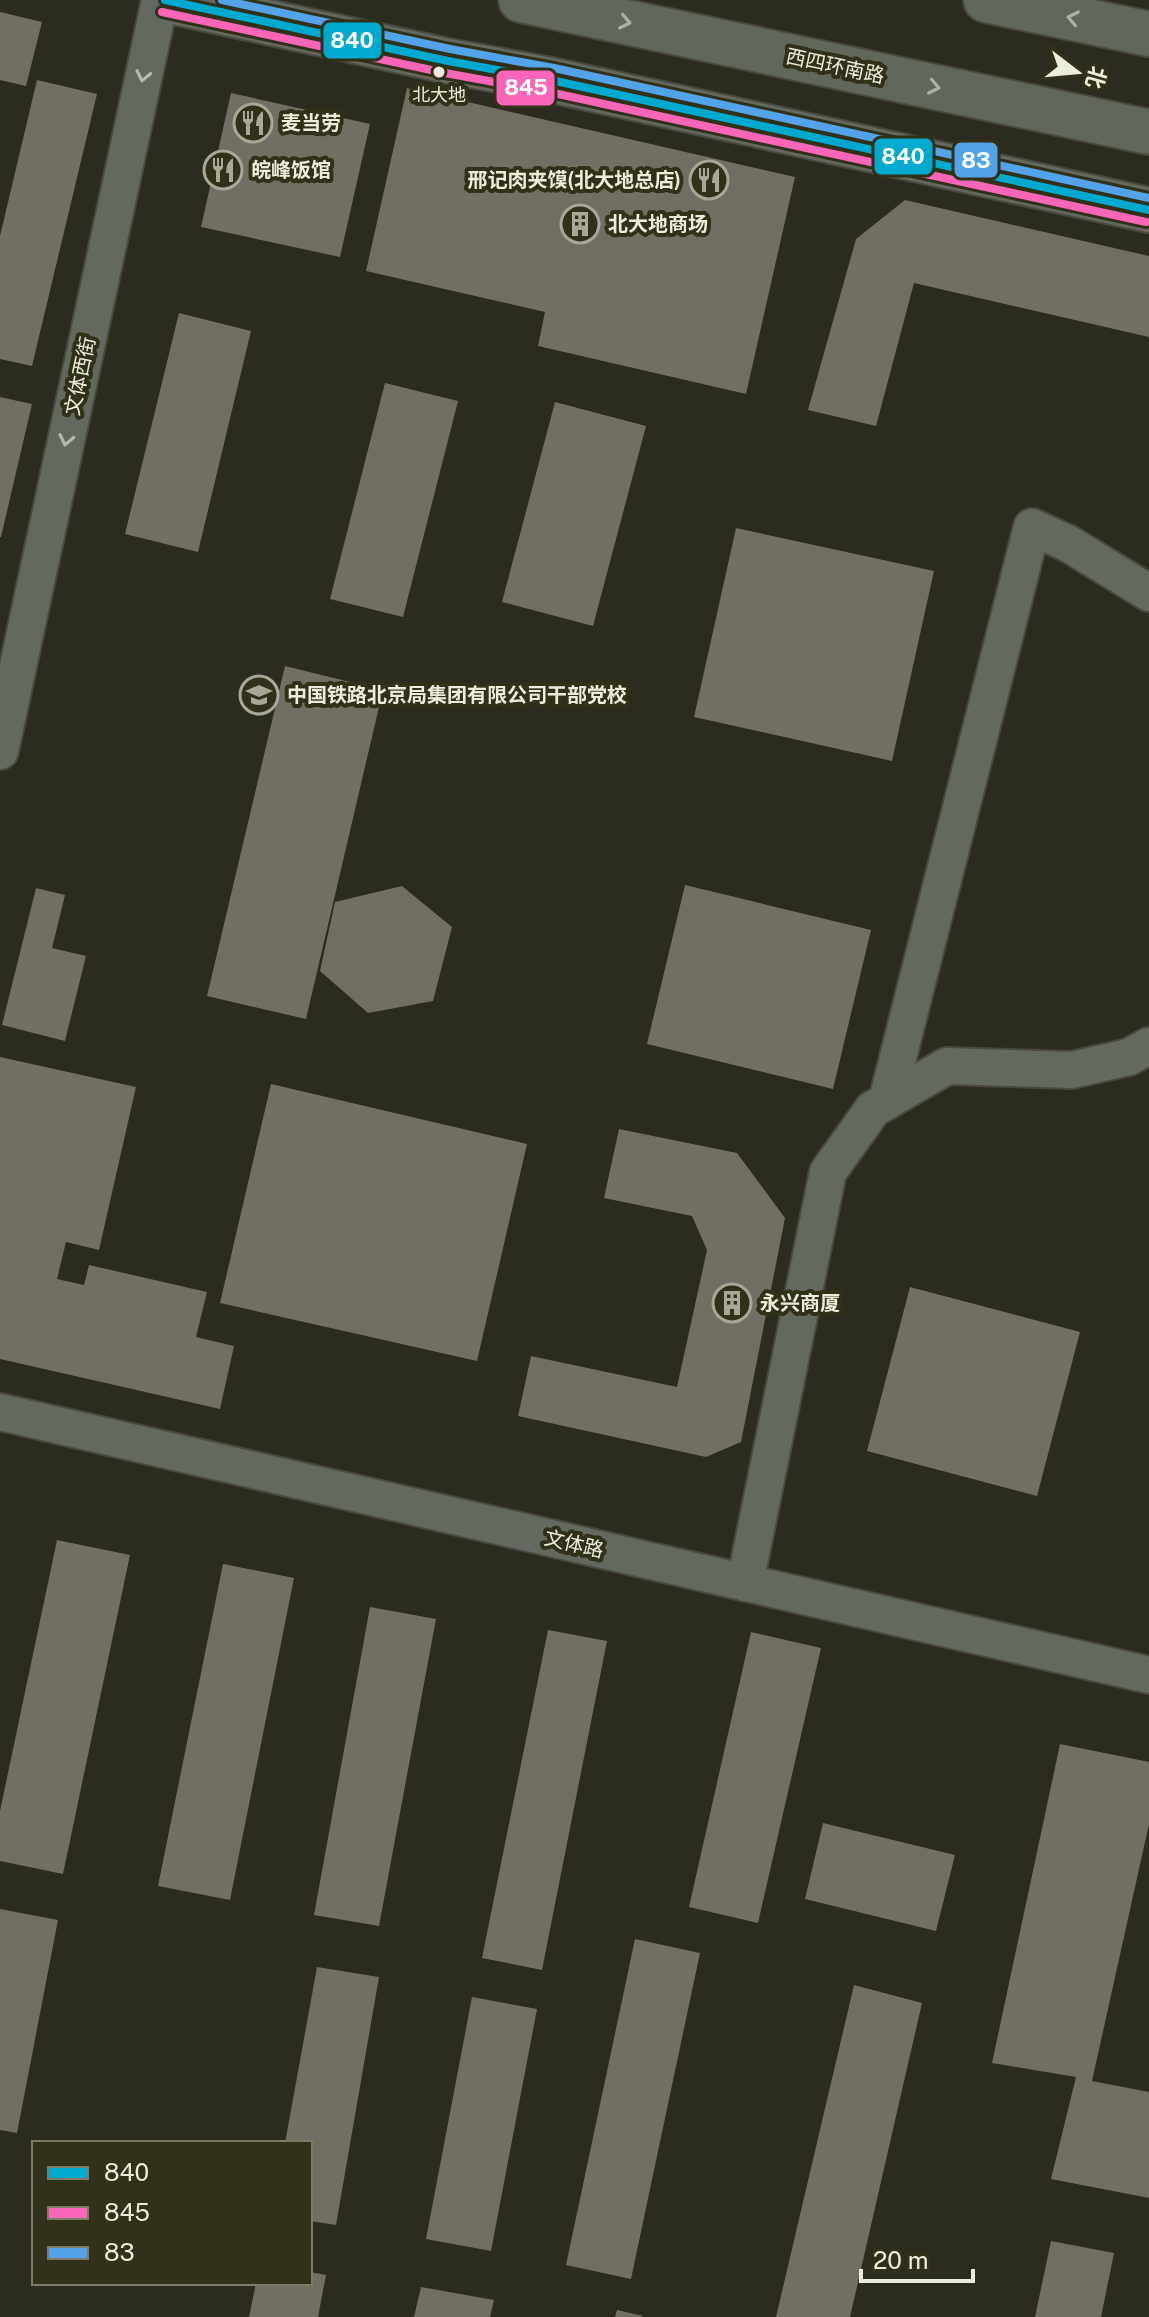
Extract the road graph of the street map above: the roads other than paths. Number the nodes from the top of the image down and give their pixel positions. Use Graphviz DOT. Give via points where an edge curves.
graph roads {
  1 [pos="162,0"];
  2 [pos="521,0"];
  3 [pos="986,0"];
  4 [pos="1149,34"];
  5 [pos="1149,132"];
  6 [pos="1149,210"];
  7 [pos="1149,593"];
  8 [pos="0,751"];
  9 [pos="1149,1046"];
  10 [pos="887,1101"];
  11 [pos="0,1412"];
  12 [pos="745,1583"];
  13 [pos="1149,1675"];
  1 -- 6 [label="street"];
  1 -- 8 [label="street, 文体西街, one-way"];
  2 -- 5 [label="highway, 西四环南路, one-way"];
  4 -- 3 [label="highway, one-way"];
  7 -- 10 [label="street" via="1032,527"];
  9 -- 10 [label="street" via="1129,1057 1072,1070 947,1066"];
  10 -- 12 [label="street" via="873,1109 828,1172"];
  11 -- 12 [label="street, 文体路"];
  12 -- 13 [label="street, 文体路"];
}
